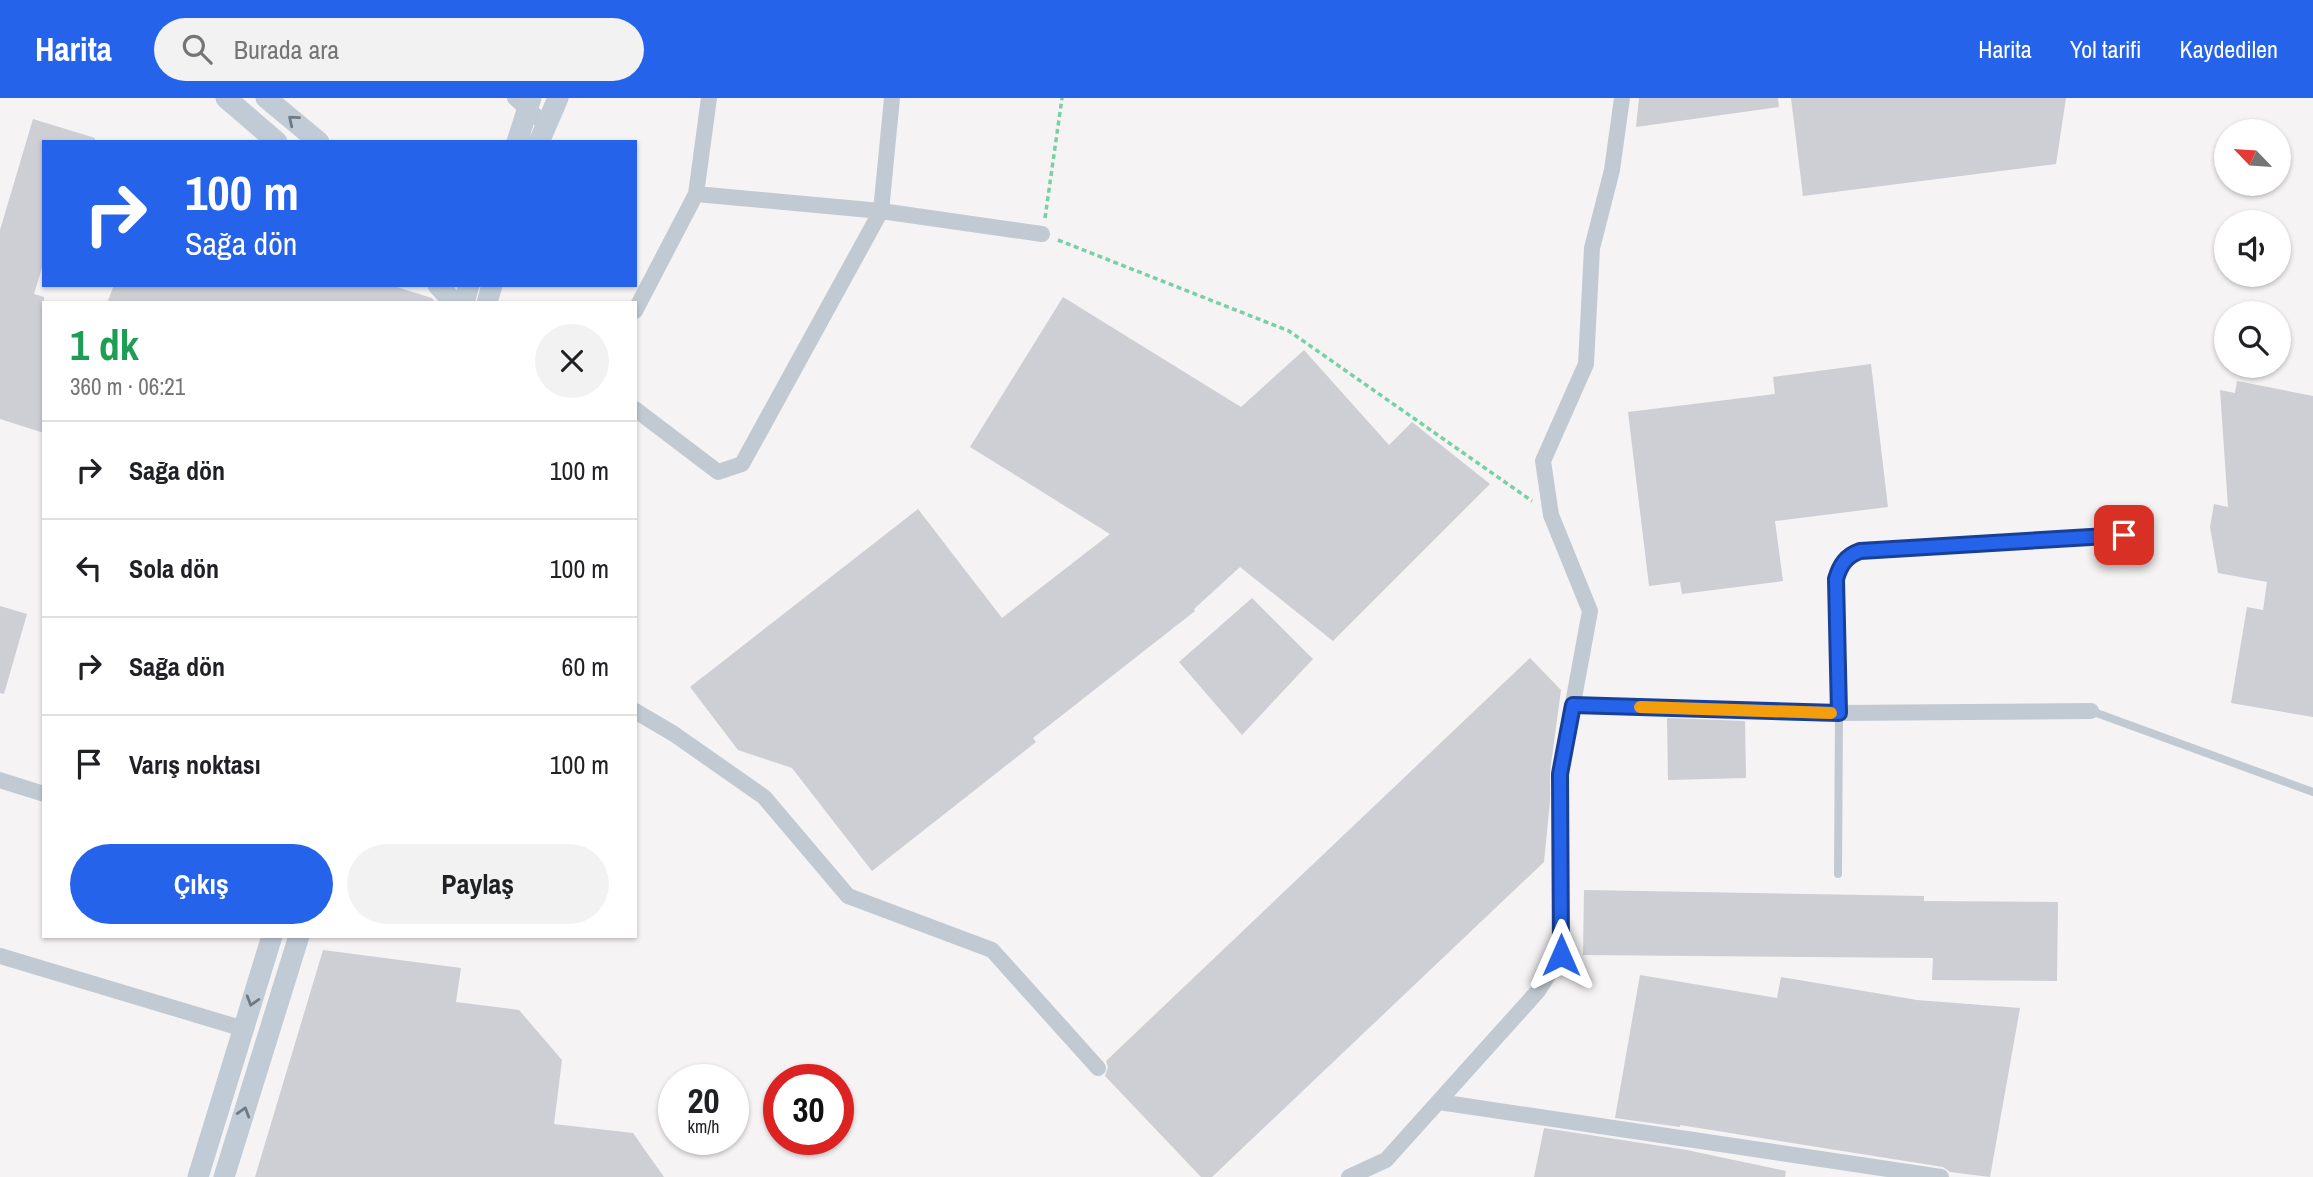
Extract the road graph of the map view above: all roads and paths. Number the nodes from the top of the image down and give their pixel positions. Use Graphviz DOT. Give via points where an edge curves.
graph roads {
  1 [pos="226,98"];
  2 [pos="266,98"];
  3 [pos="558,98"];
  4 [pos="709,98"];
  5 [pos="892,98"];
  6 [pos="1062,98"];
  7 [pos="1622,98"];
  8 [pos="525,102"];
  9 [pos="542,133"];
  10 [pos="275,140"];
  11 [pos="317,140"];
  12 [pos="517,140"];
  13 [pos="696,194"];
  14 [pos="881,211"];
  15 [pos="1042,234"];
  16 [pos="440,287"];
  17 [pos="452,301"];
  18 [pos="637,307"];
  19 [pos="637,411"];
  20 [pos="1551,515"];
  21 [pos="2124,535"];
  22 [pos="1573,705"];
  23 [pos="2091,711"];
  24 [pos="637,712"];
  25 [pos="1839,713"];
  26 [pos="0,780"];
  27 [pos="42,792"];
  28 [pos="2313,792"];
  29 [pos="1838,874"];
  30 [pos="271,938"];
  31 [pos="298,938"];
  32 [pos="0,956"];
  33 [pos="244,1029"];
  34 [pos="1098,1068"];
  35 [pos="1439,1102"];
  36 [pos="198,1177"];
  37 [pos="224,1177"];
  38 [pos="1349,1177"];
  39 [pos="1941,1177"];
  1 -- 10 [label="street"];
  11 -- 2 [label="street, one-way"];
  3 -- 9 [label="street"];
  4 -- 13 [label="street"];
  5 -- 14 [label="street"];
  6 -- 15 [label="path"];
  7 -- 20 [label="street" via="1612,170 1592,248 1586,364 1543,461"];
  8 -- 9 [label="street"];
  8 -- 12 [label="street"];
  13 -- 14 [label="street"];
  13 -- 18 [label="street"];
  14 -- 15 [label="street"];
  14 -- 19 [label="street" via="741,464 718,472"];
  15 -- 20 [label="path" via="1289,331"];
  16 -- 17 [label="street"];
  20 -- 22 [label="street" via="1590,611"];
  21 -- 25 [label="street" via="1854,553 1843,562 1836,579"];
  22 -- 25 [label="street"];
  22 -- 35 [label="street" via="1560,774 1561,955 1538,991"];
  23 -- 25 [label="street"];
  23 -- 28 [label="lane"];
  24 -- 34 [label="street" via="764,797 848,896 992,950"];
  25 -- 29 [label="lane"];
  26 -- 27 [label="street"];
  30 -- 33 [label="street, one-way"];
  37 -- 31 [label="street, one-way"];
  32 -- 33 [label="street"];
  33 -- 36 [label="street"];
  35 -- 38 [label="street" via="1386,1160"];
  35 -- 39 [label="street"];
}
